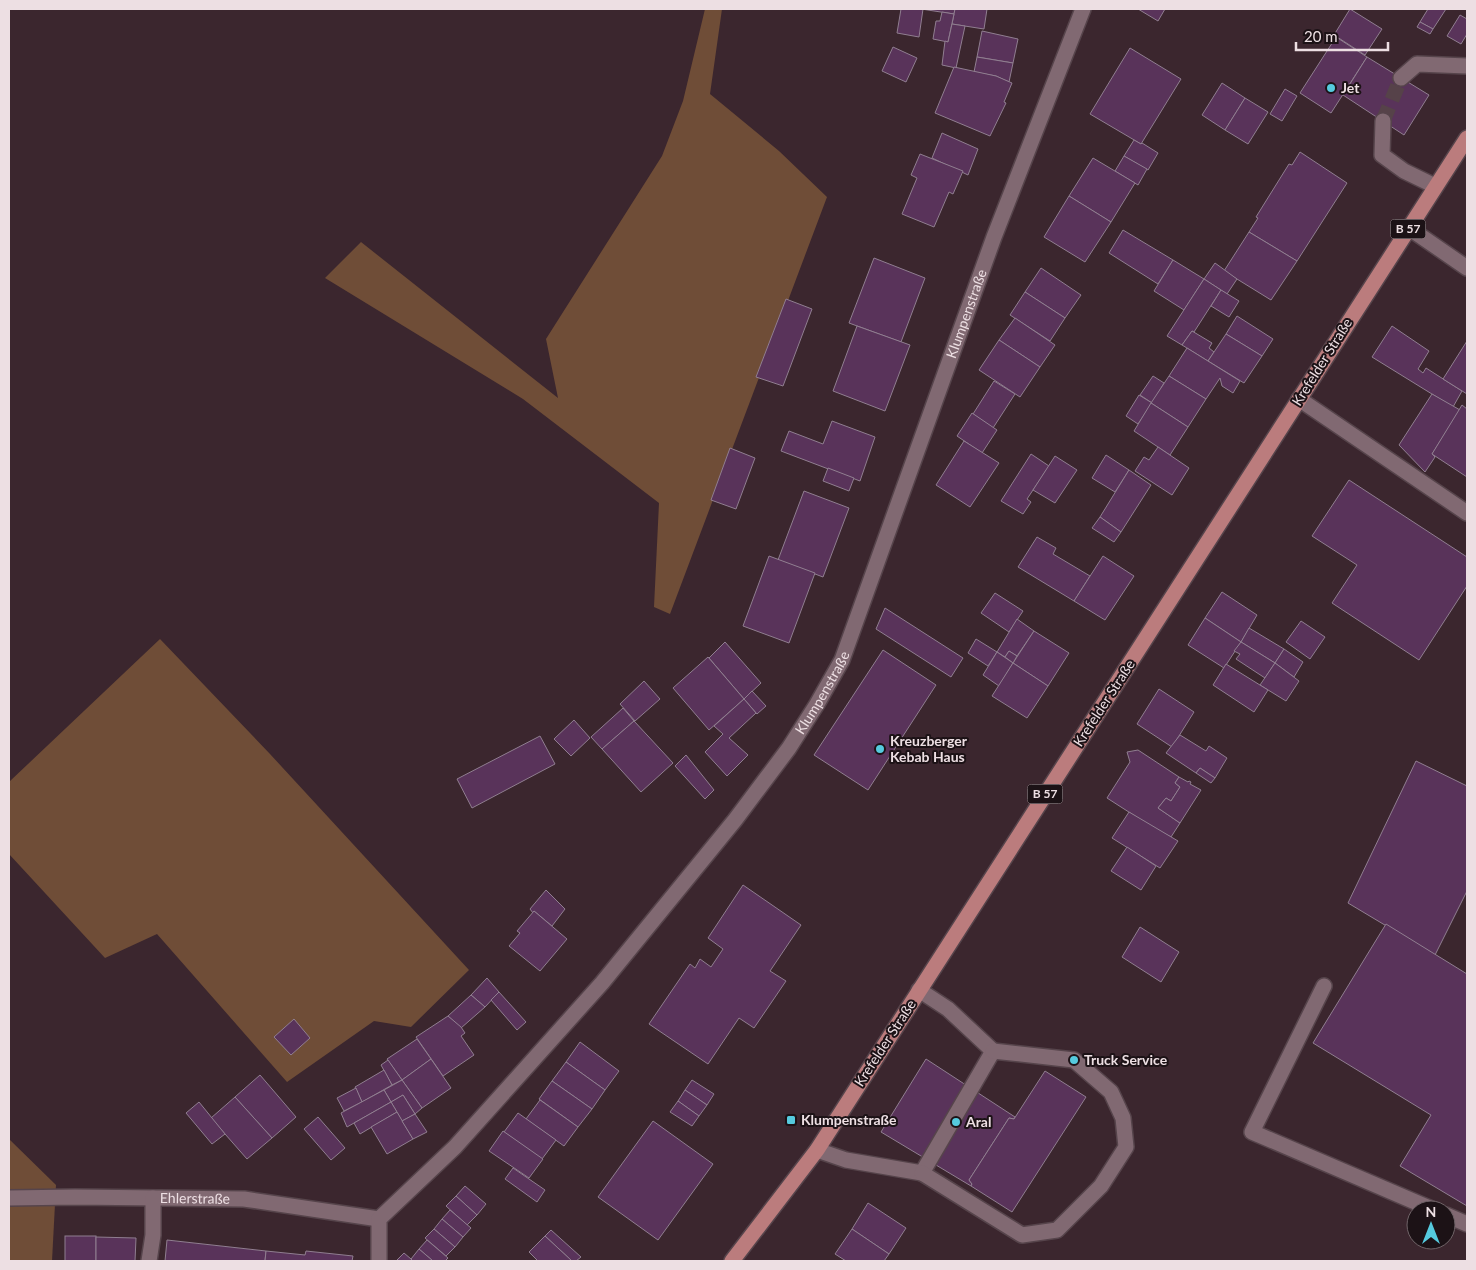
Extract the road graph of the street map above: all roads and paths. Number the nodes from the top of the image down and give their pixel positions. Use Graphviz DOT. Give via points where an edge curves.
graph roads {
  1 [pos="1082,9"];
  2 [pos="1467,66"];
  3 [pos="1402,78"];
  4 [pos="1383,121"];
  5 [pos="1467,138"];
  6 [pos="1435,186"];
  7 [pos="1409,228"];
  8 [pos="1467,268"];
  9 [pos="1299,399"];
  10 [pos="1467,513"];
  11 [pos="1324,986"];
  12 [pos="919,990"];
  13 [pos="993,1051"];
  14 [pos="817,1150"];
  15 [pos="922,1173"];
  16 [pos="9,1198"];
  17 [pos="153,1198"];
  18 [pos="1411,1200"];
  19 [pos="380,1219"];
  20 [pos="149,1261"];
  21 [pos="379,1261"];
  22 [pos="732,1261"];
  1 -- 19 [label="street, Klumpenstraße" via="994,237 842,660 817,704 790,748 735,820 602,983 455,1147"];
  2 -- 3 [label="street" via="1417,64"];
  4 -- 6 [label="street" via="1382,154 1404,171"];
  5 -- 6 [label="main road, Krefelder Straße / B 57"];
  6 -- 7 [label="main road, Krefelder Straße / B 57"];
  7 -- 8 [label="street"];
  7 -- 9 [label="main road, Krefelder Straße / B 57"];
  9 -- 10 [label="street"];
  9 -- 12 [label="main road, Krefelder Straße / B 57"];
  11 -- 18 [label="street" via="1252,1132"];
  12 -- 13 [label="street" via="948,1009"];
  12 -- 14 [label="main road, Krefelder Straße / B 57"];
  13 -- 15 [label="street"];
  13 -- 15 [label="street" via="1074,1060 1110,1092 1123,1118 1126,1146 1102,1186 1057,1230 1022,1235"];
  14 -- 15 [label="street" via="846,1160"];
  14 -- 22 [label="main road, Krefelder Straße / B 57"];
  16 -- 17 [label="street, Ehlerstraße"];
  17 -- 19 [label="street, Ehlerstraße" via="244,1199"];
  17 -- 20 [label="street"];
  19 -- 21 [label="street"];
}
